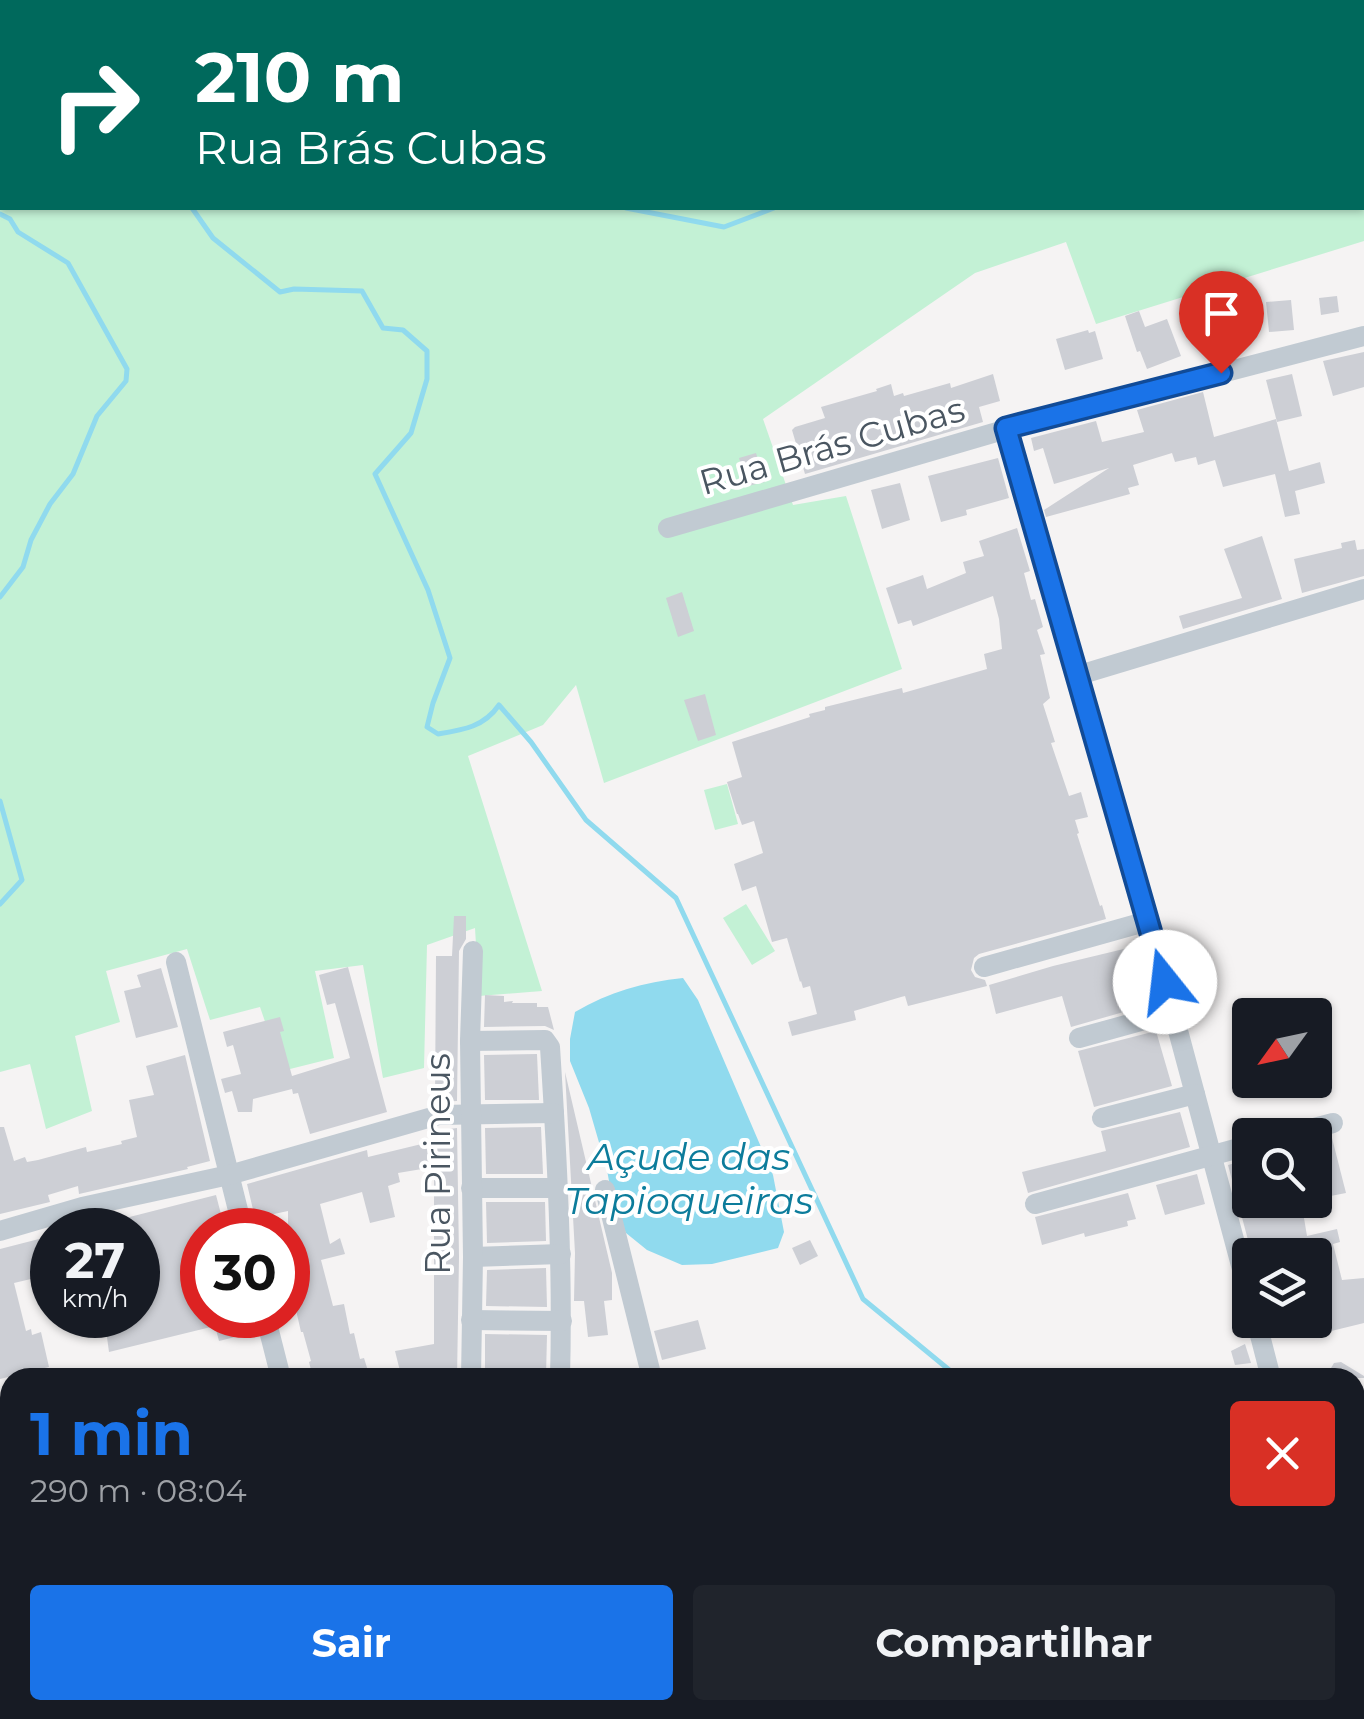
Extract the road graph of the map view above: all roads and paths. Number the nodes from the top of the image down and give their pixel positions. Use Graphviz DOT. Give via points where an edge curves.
graph roads {
  1 [pos="1364,336"];
  2 [pos="1006,428"];
  3 [pos="668,528"];
  4 [pos="1364,589"];
  5 [pos="1076,676"];
  6 [pos="1148,922"];
  7 [pos="473,951"];
  8 [pos="176,962"];
  9 [pos="984,966"];
  10 [pos="1174,1012"];
  11 [pos="1079,1038"];
  12 [pos="470,1040"];
  13 [pos="1195,1094"];
  14 [pos="472,1113"];
  15 [pos="554,1113"];
  16 [pos="1102,1118"];
  17 [pos="1232,1151"];
  18 [pos="1212,1156"];
  19 [pos="229,1175"];
  20 [pos="471,1188"];
  21 [pos="556,1188"];
  22 [pos="604,1190"];
  23 [pos="1035,1204"];
  24 [pos="238,1208"];
  25 [pos="0,1231"];
  26 [pos="1234,1238"];
  27 [pos="561,1254"];
  28 [pos="473,1256"];
  29 [pos="471,1320"];
  30 [pos="562,1321"];
  31 [pos="271,1338"];
  32 [pos="1261,1338"];
  33 [pos="278,1368"];
  34 [pos="471,1368"];
  35 [pos="560,1368"];
  36 [pos="649,1368"];
  37 [pos="1268,1368"];
  1 -- 2 [label="street, Rua Brás Cubas"];
  2 -- 3 [label="street, Rua Brás Cubas"];
  2 -- 5 [label="street"];
  4 -- 5 [label="street"];
  5 -- 6 [label="street"];
  6 -- 9 [label="street"];
  6 -- 10 [label="street"];
  7 -- 12 [label="street, Rua Pirineus"];
  8 -- 19 [label="street"];
  10 -- 11 [label="street"];
  10 -- 13 [label="street"];
  12 -- 14 [label="street, Rua Pirineus"];
  12 -- 15 [label="street" via="545,1040"];
  13 -- 16 [label="street"];
  13 -- 18 [label="street"];
  14 -- 15 [label="street"];
  14 -- 19 [label="street" via="438,1115"];
  14 -- 20 [label="street, Rua Pirineus"];
  15 -- 21 [label="street"];
  17 -- 18 [label="street"];
  18 -- 23 [label="street"];
  18 -- 26 [label="street"];
  19 -- 24 [label="street"];
  19 -- 25 [label="street"];
  20 -- 21 [label="street"];
  20 -- 28 [label="street, Rua Pirineus"];
  21 -- 27 [label="street"];
  22 -- 36 [label="street"];
  27 -- 28 [label="street"];
  27 -- 30 [label="street"];
  28 -- 29 [label="street, Rua Pirineus"];
  29 -- 30 [label="street"];
  29 -- 34 [label="street, Rua Pirineus"];
  30 -- 35 [label="street"];
  31 -- 33 [label="street"];
  32 -- 37 [label="street"];
}
